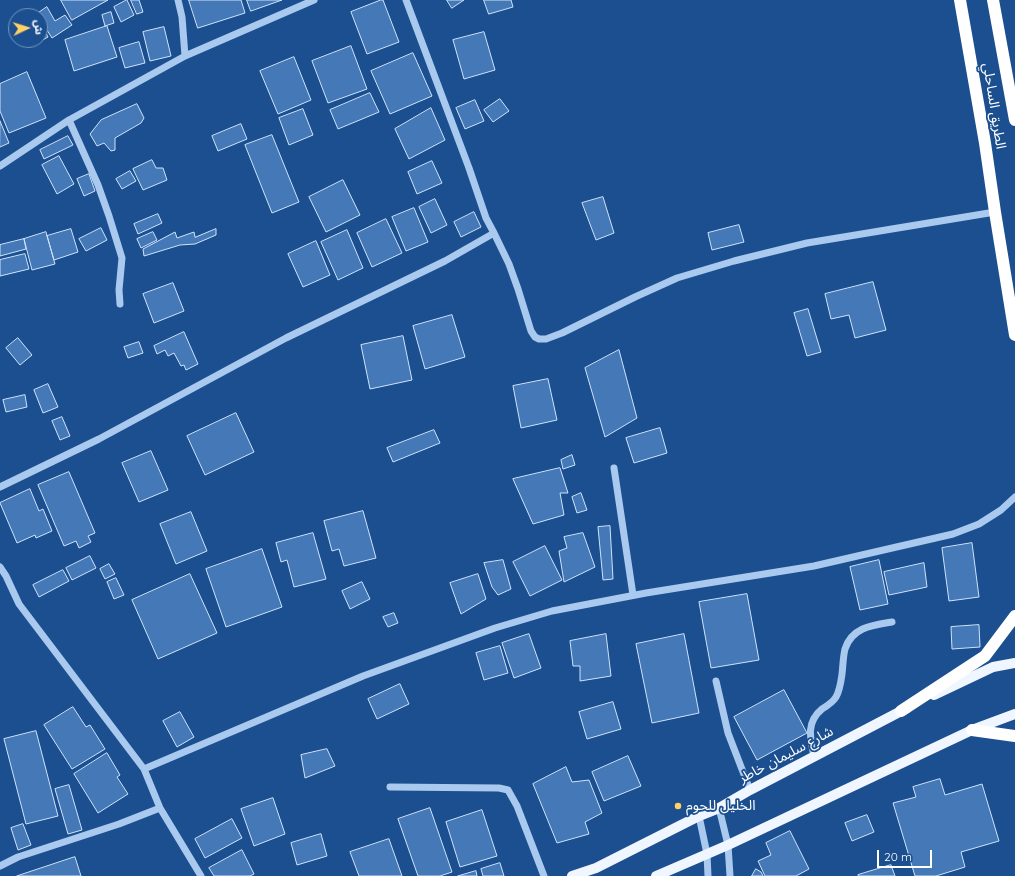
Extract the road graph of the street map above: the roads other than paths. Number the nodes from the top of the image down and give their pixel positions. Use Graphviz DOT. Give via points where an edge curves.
graph roads {
  1 [pos="178,0"];
  2 [pos="314,0"];
  3 [pos="406,0"];
  4 [pos="960,0"];
  5 [pos="993,0"];
  6 [pos="185,56"];
  7 [pos="68,120"];
  8 [pos="1015,120"];
  9 [pos="0,166"];
  10 [pos="994,212"];
  11 [pos="494,233"];
  12 [pos="120,304"];
  13 [pos="1015,335"];
  14 [pos="614,468"];
  15 [pos="0,487"];
  16 [pos="1015,497"];
  17 [pos="0,567"];
  18 [pos="3,576"];
  19 [pos="632,595"];
  20 [pos="1015,616"];
  21 [pos="892,622"];
  22 [pos="1015,663"];
  23 [pos="716,681"];
  24 [pos="901,711"];
  25 [pos="1015,714"];
  26 [pos="972,730"];
  27 [pos="1015,736"];
  28 [pos="814,756"];
  29 [pos="144,769"];
  30 [pos="390,788"];
  31 [pos="750,790"];
  32 [pos="160,808"];
  33 [pos="719,808"];
  34 [pos="699,816"];
  35 [pos="728,845"];
  36 [pos="707,854"];
  37 [pos="0,866"];
  38 [pos="201,876"];
  39 [pos="544,876"];
  40 [pos="572,876"];
  41 [pos="656,876"];
  42 [pos="708,876"];
  43 [pos="730,876"];
  1 -- 6 [label="street"];
  2 -- 6 [label="street"];
  3 -- 11 [label="street" via="486,218"];
  4 -- 10 [label="highway, الطريق الساحلي" via="985,143"];
  5 -- 8 [label="highway, الطريق الساحلي"];
  6 -- 7 [label="street"];
  7 -- 9 [label="street"];
  7 -- 12 [label="street" via="98,185 122,258"];
  10 -- 11 [label="street" via="807,243 734,261 677,278 546,339 535,337 531,331 509,264"];
  10 -- 13 [label="highway, الطريق الساحلي"];
  11 -- 15 [label="street" via="445,261 286,338 99,439"];
  14 -- 19 [label="street"];
  16 -- 19 [label="street" via="979,524 953,534 814,566"];
  17 -- 18 [label="street"];
  18 -- 29 [label="street" via="19,604"];
  19 -- 29 [label="street" via="552,611 495,628 363,676"];
  20 -- 24 [label="highway" via="985,656"];
  21 -- 28 [label="street" via="860,629 846,648 835,698 810,724"];
  22 -- 24 [label="main road, شارع سليمان خاطر" via="986,670"];
  23 -- 31 [label="street" via="728,733"];
  24 -- 28 [label="main road, شارع سليمان خاطر"];
  25 -- 26 [label="main road"];
  26 -- 27 [label="highway"];
  26 -- 35 [label="main road"];
  28 -- 31 [label="main road, شارع سليمان خاطر"];
  29 -- 32 [label="street"];
  30 -- 39 [label="street" via="508,790 517,806"];
  31 -- 33 [label="main road, شارع سليمان خاطر"];
  32 -- 37 [label="street" via="18,857"];
  32 -- 38 [label="street"];
  33 -- 34 [label="main road, شارع سليمان خاطر"];
  33 -- 35 [label="street"];
  34 -- 36 [label="street"];
  34 -- 40 [label="main road, شارع سليمان خاطر" via="596,868"];
  35 -- 36 [label="main road"];
  35 -- 43 [label="street"];
  36 -- 41 [label="main road"];
  36 -- 42 [label="street"];
}
